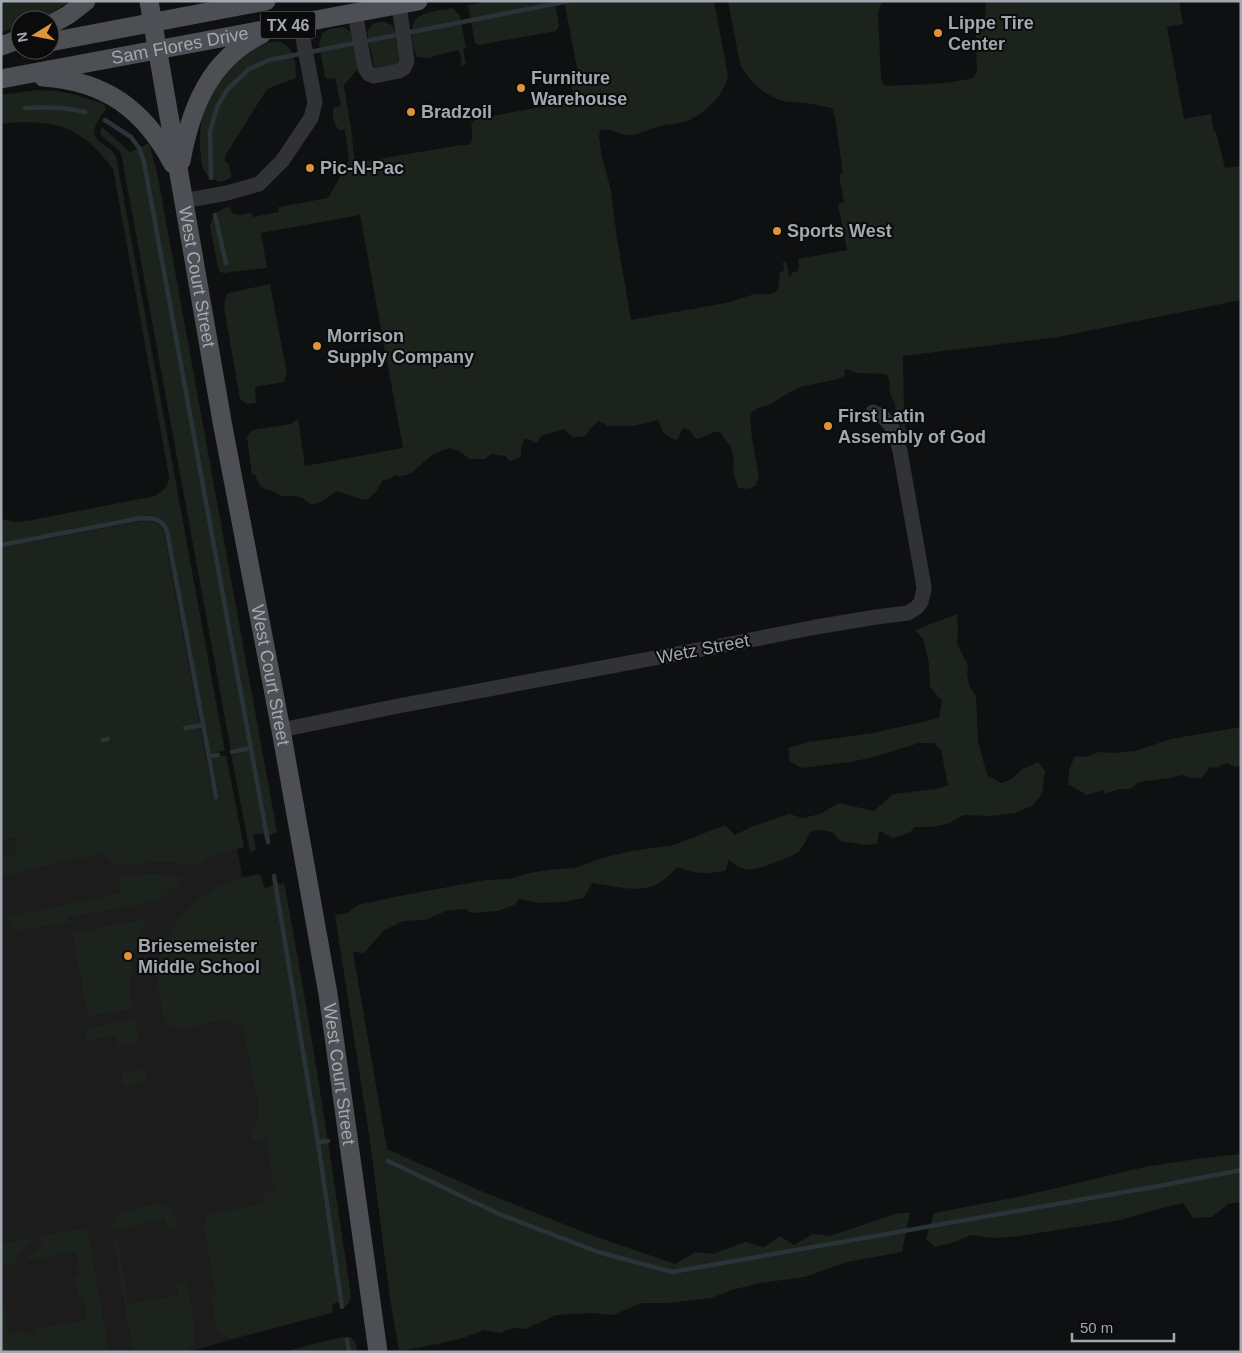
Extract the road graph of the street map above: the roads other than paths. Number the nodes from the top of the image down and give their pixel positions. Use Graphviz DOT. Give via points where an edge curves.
graph roads {
  1 [pos="86,1"];
  2 [pos="149,1"];
  3 [pos="266,1"];
  4 [pos="418,1"];
  5 [pos="399,5"];
  6 [pos="355,12"];
  7 [pos="60,19"];
  8 [pos="153,23"];
  9 [pos="291,24"];
  10 [pos="60,40"];
  11 [pos="158,49"];
  12 [pos="10,77"];
  13 [pos="178,174"];
  14 [pos="183,201"];
  15 [pos="873,412"];
  16 [pos="281,730"];
  17 [pos="378,1352"];
  1 -- 7 [label="main road"];
  2 -- 8 [label="main road, West Court Street"];
  3 -- 8 [label="main road, Sam Flores Drive / TX 46"];
  4 -- 5 [label="main road, Sam Flores Drive / TX 46"];
  5 -- 6 [label="main road, Sam Flores Drive / TX 46"];
  5 -- 6 [label="street" via="407,61 399,71 374,76 365,68"];
  6 -- 9 [label="main road, Sam Flores Drive / TX 46"];
  8 -- 10 [label="main road, Sam Flores Drive / TX 46"];
  8 -- 11 [label="main road, West Court Street"];
  9 -- 11 [label="main road, Sam Flores Drive / TX 46"];
  9 -- 13 [label="main road" via="261,34 240,47 210,77 196,107"];
  9 -- 14 [label="street" via="315,102 312,118 282,161 259,184 227,194"];
  11 -- 12 [label="main road, Sam Flores Drive / TX 46"];
  11 -- 13 [label="main road, West Court Street"];
  12 -- 13 [label="main road" via="59,78 91,87 116,99 150,128"];
  13 -- 14 [label="main road, West Court Street"];
  14 -- 16 [label="main road, West Court Street"];
  15 -- 16 [label="street, Wetz Street" via="883,415 896,435 923,581 921,602 908,613 816,627"];
  16 -- 17 [label="main road, West Court Street" via="328,994"];
}
